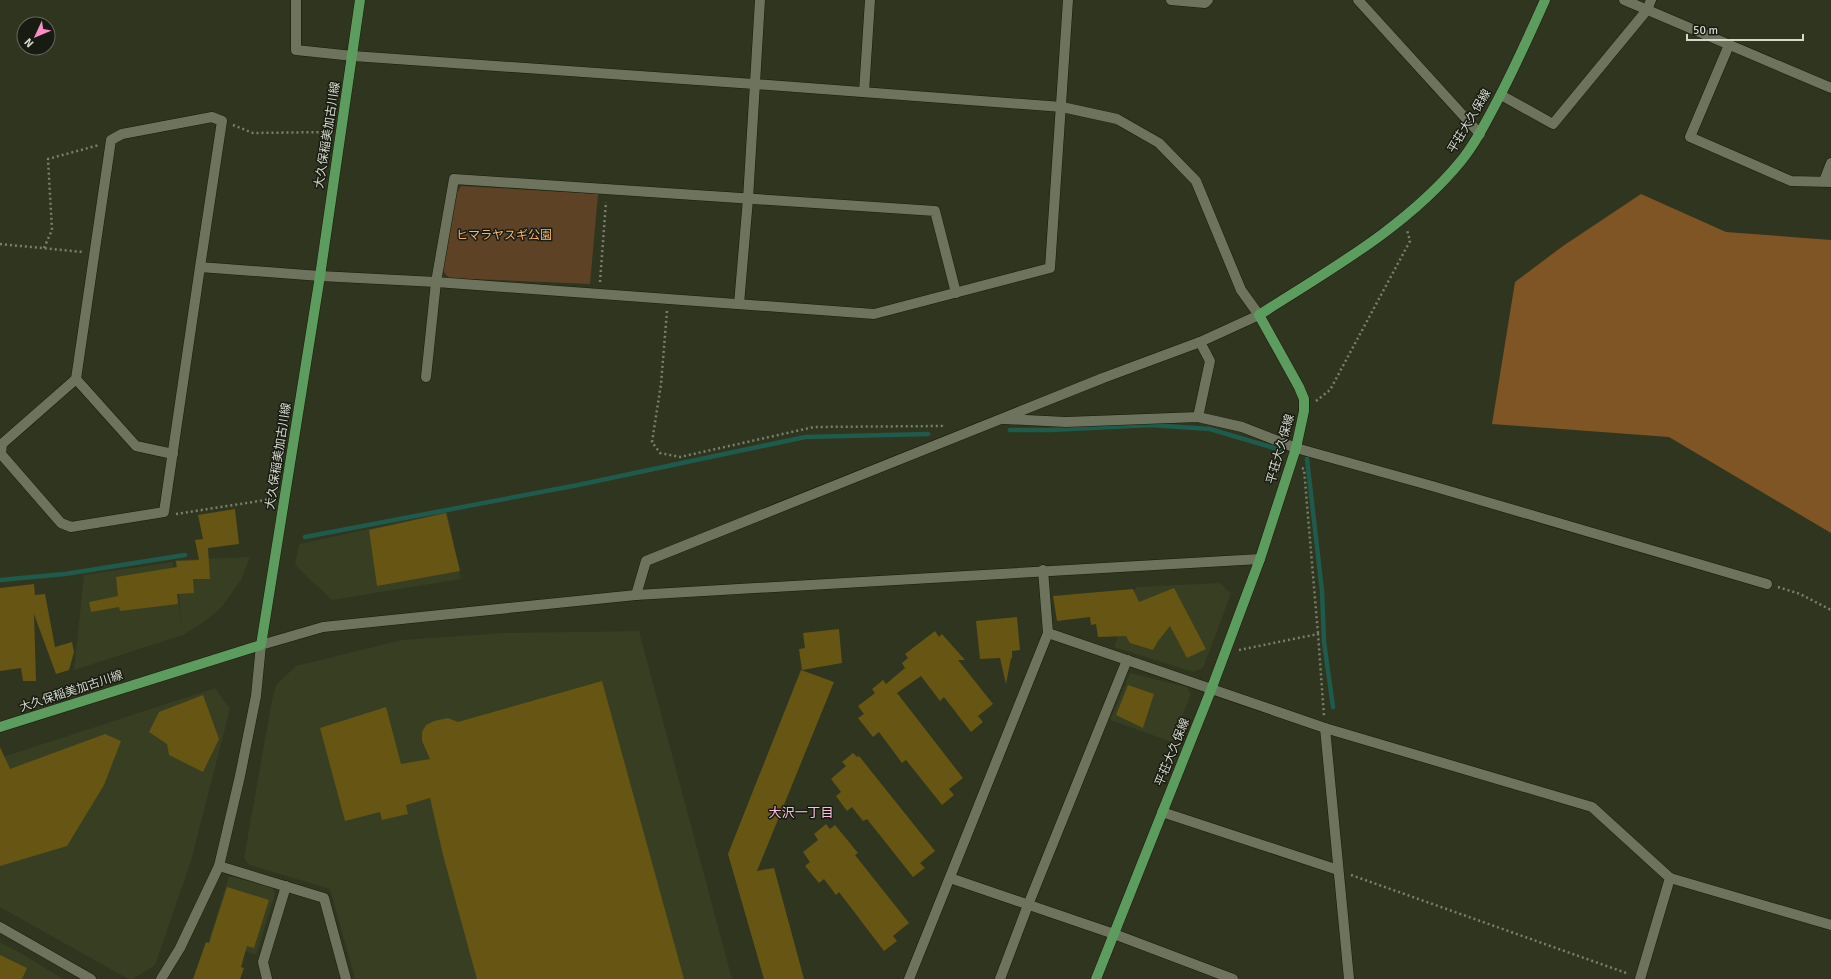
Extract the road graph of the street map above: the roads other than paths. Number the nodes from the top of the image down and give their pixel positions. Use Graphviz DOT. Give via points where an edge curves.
graph roads {
  1 [pos="296,0"];
  2 [pos="360,0"];
  3 [pos="760,0"];
  4 [pos="870,0"];
  5 [pos="1068,0"];
  6 [pos="1171,0"];
  7 [pos="1175,0"];
  8 [pos="1208,0"];
  9 [pos="1358,0"];
  10 [pos="1545,0"];
  11 [pos="1624,0"];
  12 [pos="1651,0"];
  13 [pos="1647,10"];
  14 [pos="1728,44"];
  15 [pos="353,56"];
  16 [pos="754,84"];
  17 [pos="1831,88"];
  18 [pos="864,92"];
  19 [pos="1501,95"];
  20 [pos="1062,107"];
  21 [pos="1480,134"];
  22 [pos="1831,163"];
  23 [pos="1827,181"];
  24 [pos="748,199"];
  25 [pos="200,267"];
  26 [pos="320,276"];
  27 [pos="436,282"];
  28 [pos="956,293"];
  29 [pos="739,304"];
  30 [pos="1259,315"];
  31 [pos="1200,342"];
  32 [pos="426,377"];
  33 [pos="76,379"];
  34 [pos="1198,417"];
  35 [pos="999,419"];
  36 [pos="1296,448"];
  37 [pos="173,454"];
  38 [pos="1260,559"];
  39 [pos="1043,570"];
  40 [pos="1767,584"];
  41 [pos="636,595"];
  42 [pos="1048,633"];
  43 [pos="260,645"];
  44 [pos="1127,660"];
  45 [pos="1211,690"];
  46 [pos="0,727"];
  47 [pos="1325,728"];
  48 [pos="1162,812"];
  49 [pos="219,866"];
  50 [pos="1338,870"];
  51 [pos="950,878"];
  52 [pos="1670,878"];
  53 [pos="286,886"];
  54 [pos="1028,905"];
  55 [pos="1831,926"];
  56 [pos="0,927"];
  57 [pos="1114,934"];
  58 [pos="1230,978"];
  59 [pos="1640,978"];
  60 [pos="91,979"];
  61 [pos="161,979"];
  62 [pos="267,979"];
  63 [pos="346,979"];
  64 [pos="909,979"];
  65 [pos="1000,979"];
  66 [pos="1096,979"];
  67 [pos="1349,979"];
  1 -- 15 [label="street" via="296,50"];
  2 -- 15 [label="main road, 大久保稲美加古川線"];
  3 -- 16 [label="street"];
  4 -- 18 [label="street"];
  5 -- 20 [label="street"];
  6 -- 7 [label="street"];
  7 -- 8 [label="street" via="1205,3"];
  9 -- 21 [label="street"];
  10 -- 19 [label="main road, 平荘大久保線"];
  11 -- 13 [label="street"];
  12 -- 13 [label="street"];
  13 -- 14 [label="street"];
  13 -- 19 [label="street" via="1553,124"];
  14 -- 17 [label="street"];
  14 -- 23 [label="street" via="1690,137 1791,181"];
  15 -- 16 [label="street"];
  15 -- 26 [label="main road, 大久保稲美加古川線"];
  16 -- 18 [label="street"];
  16 -- 24 [label="street"];
  18 -- 20 [label="street"];
  19 -- 21 [label="main road, 平荘大久保線"];
  20 -- 28 [label="street" via="1050,268"];
  20 -- 30 [label="street" via="1118,119 1159,143 1196,181 1241,290"];
  21 -- 30 [label="main road, 平荘大久保線" via="1461,161 1433,191 1403,217 1339,264"];
  22 -- 23 [label="street"];
  24 -- 27 [label="street" via="454,178"];
  24 -- 28 [label="street" via="935,211"];
  24 -- 29 [label="street"];
  25 -- 26 [label="street"];
  25 -- 33 [label="street" via="222,121 212,118 122,134 111,140"];
  25 -- 37 [label="street"];
  26 -- 27 [label="street"];
  26 -- 43 [label="main road, 大久保稲美加古川線"];
  27 -- 29 [label="street"];
  27 -- 32 [label="street"];
  28 -- 29 [label="street" via="874,314"];
  30 -- 31 [label="street"];
  30 -- 36 [label="main road, 平荘大久保線" via="1304,399"];
  31 -- 34 [label="street" via="1210,361"];
  31 -- 35 [label="street"];
  33 -- 37 [label="street" via="136,446"];
  33 -- 37 [label="street" via="2,444 0,454 60,523 71,527 164,512"];
  34 -- 35 [label="street" via="1066,422"];
  34 -- 36 [label="street" via="1242,427"];
  35 -- 41 [label="street" via="646,561"];
  36 -- 38 [label="main road, 平荘大久保線"];
  36 -- 40 [label="street"];
  38 -- 39 [label="street"];
  38 -- 45 [label="main road, 平荘大久保線"];
  39 -- 41 [label="street"];
  39 -- 42 [label="street"];
  41 -- 43 [label="street" via="323,627"];
  42 -- 44 [label="street"];
  42 -- 51 [label="street"];
  43 -- 46 [label="main road, 大久保稲美加古川線"];
  43 -- 49 [label="street" via="256,696"];
  44 -- 45 [label="street"];
  44 -- 54 [label="street"];
  45 -- 47 [label="street"];
  45 -- 48 [label="main road, 平荘大久保線"];
  47 -- 50 [label="street"];
  47 -- 52 [label="street" via="1592,807"];
  48 -- 50 [label="street"];
  48 -- 57 [label="main road, 平荘大久保線"];
  49 -- 53 [label="street"];
  49 -- 61 [label="street" via="180,948"];
  50 -- 67 [label="street"];
  51 -- 54 [label="street"];
  51 -- 64 [label="street"];
  52 -- 55 [label="street"];
  52 -- 59 [label="street"];
  53 -- 62 [label="street" via="262,962"];
  53 -- 63 [label="street" via="324,898"];
  54 -- 57 [label="street"];
  54 -- 65 [label="street"];
  56 -- 60 [label="street"];
  57 -- 58 [label="street"];
  57 -- 66 [label="main road, 平荘大久保線"];
}
